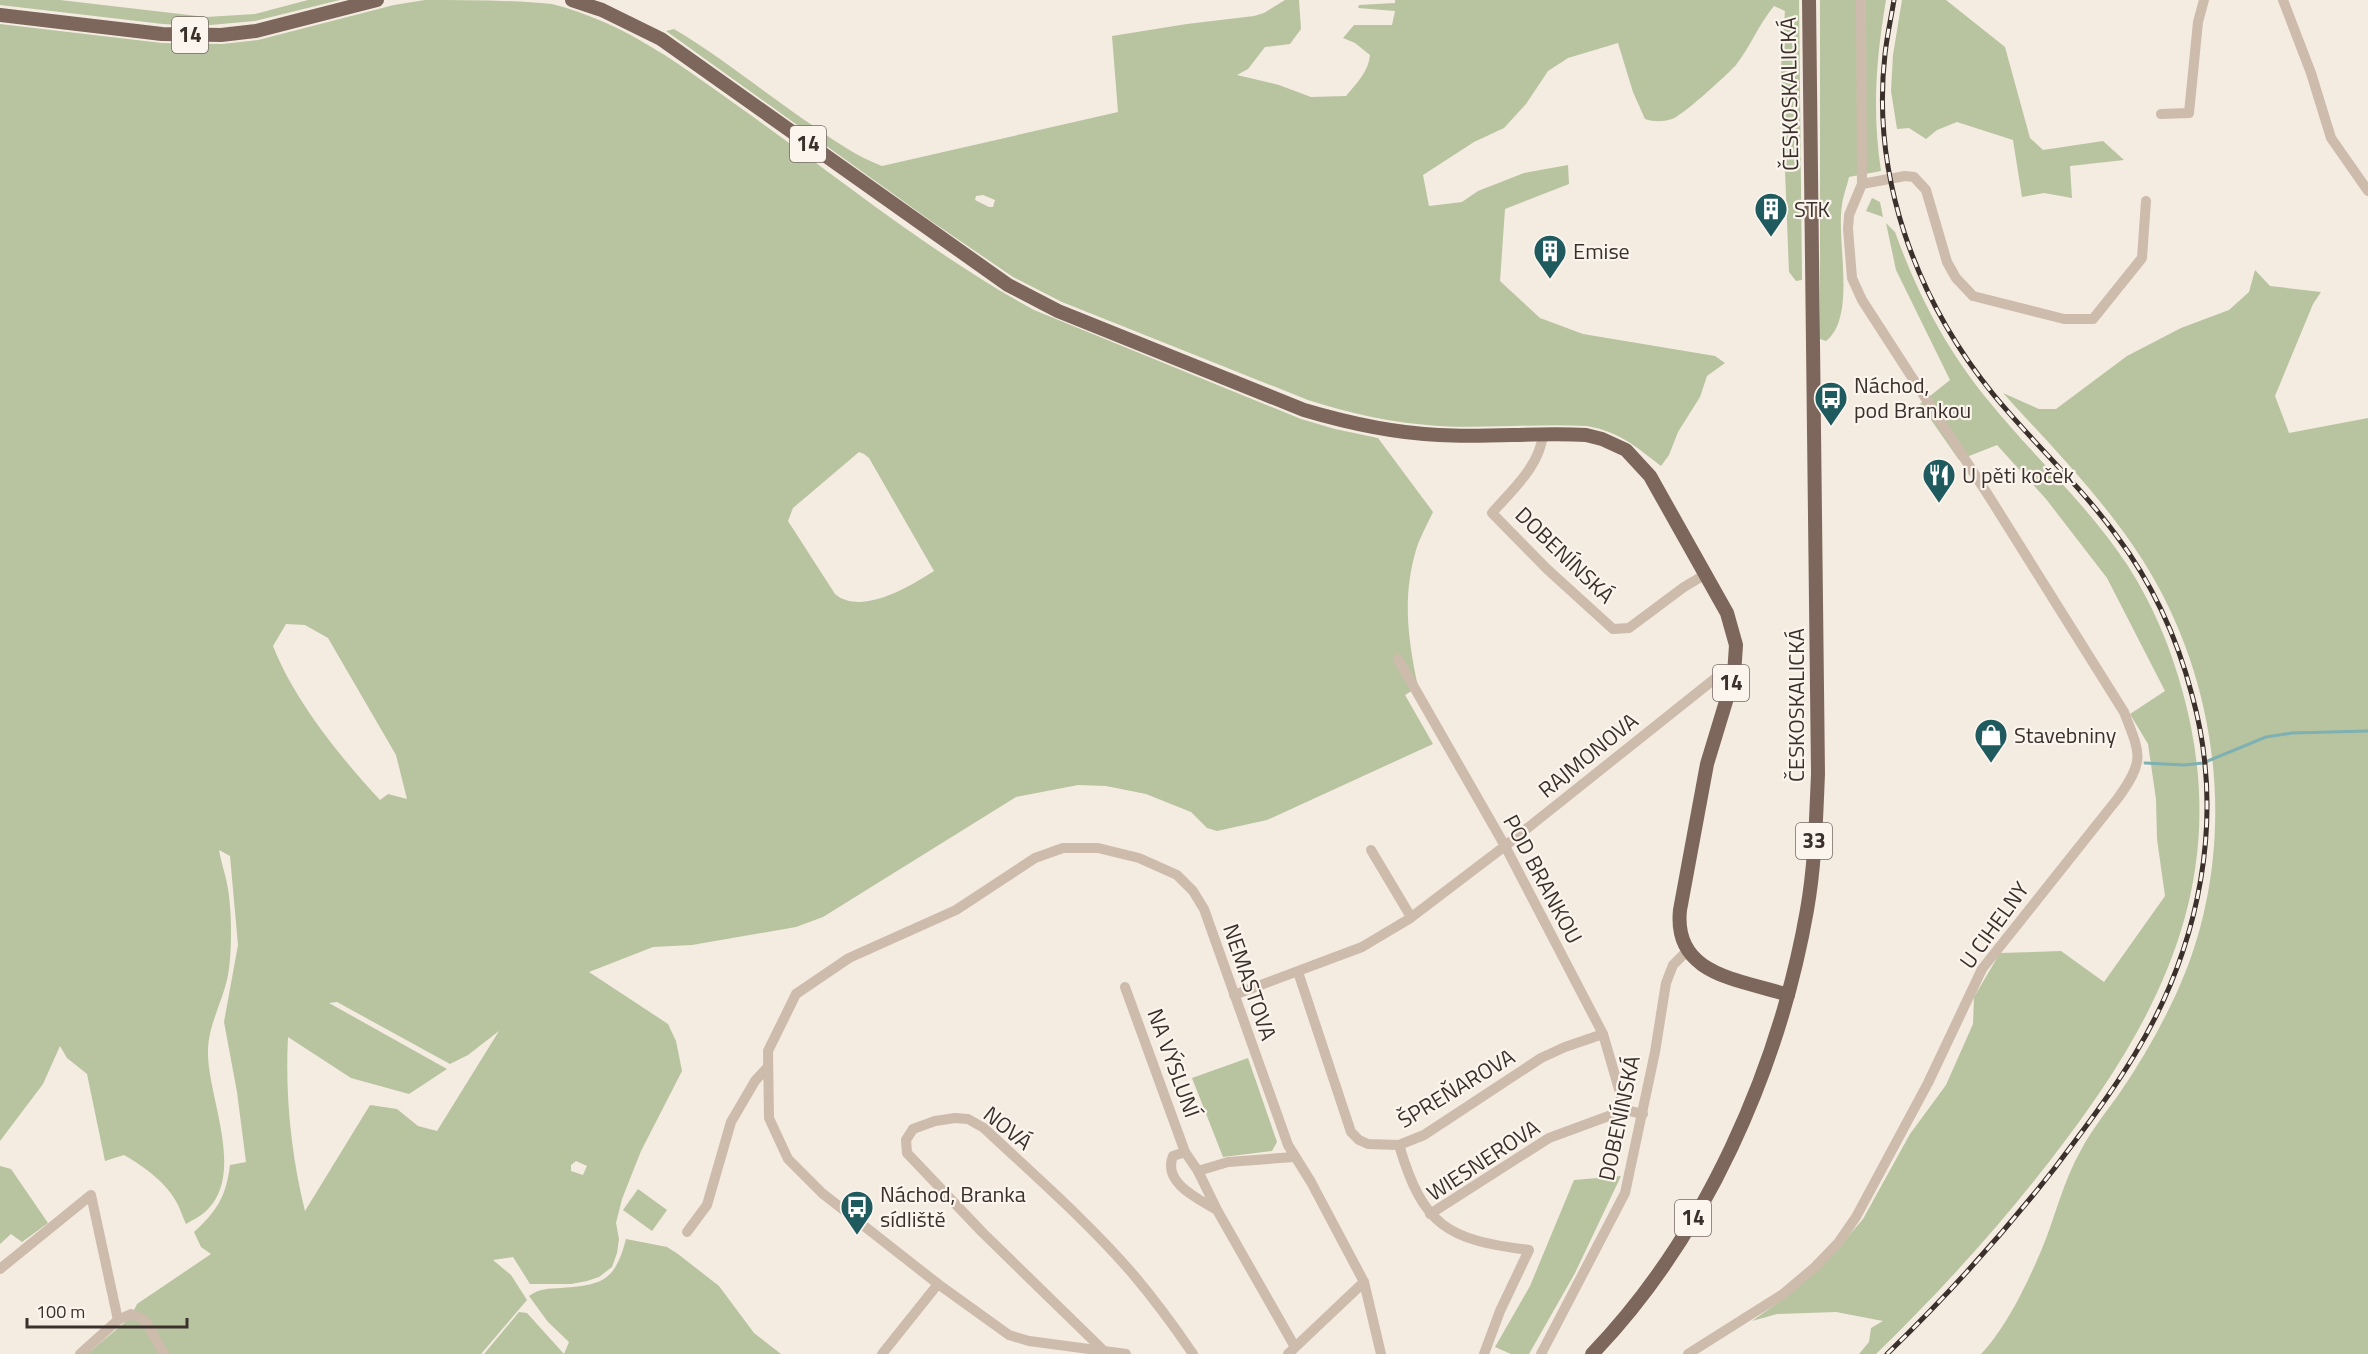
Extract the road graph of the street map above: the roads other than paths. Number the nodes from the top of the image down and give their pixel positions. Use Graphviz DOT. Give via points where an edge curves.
graph roads {
  1 [pos="377,0"];
  2 [pos="572,0"];
  3 [pos="1809,0"];
  4 [pos="1861,0"];
  5 [pos="2204,0"];
  6 [pos="2283,0"];
  7 [pos="0,15"];
  8 [pos="2161,114"];
  9 [pos="1862,184"];
  10 [pos="2368,191"];
  11 [pos="2146,201"];
  12 [pos="1543,434"];
  13 [pos="1706,574"];
  14 [pos="1398,659"];
  15 [pos="1734,675"];
  16 [pos="1505,846"];
  17 [pos="1371,850"];
  18 [pos="1411,917"];
  19 [pos="1687,951"];
  20 [pos="1298,972"];
  21 [pos="1125,987"];
  22 [pos="1788,994"];
  23 [pos="1234,995"];
  24 [pos="1603,1034"];
  25 [pos="767,1068"];
  26 [pos="1624,1110"];
  27 [pos="1643,1114"];
  28 [pos="1399,1145"];
  29 [pos="1185,1152"];
  30 [pos="1294,1156"];
  31 [pos="1198,1171"];
  32 [pos="1217,1210"];
  33 [pos="1430,1214"];
  34 [pos="687,1233"];
  35 [pos="0,1269"];
  36 [pos="1364,1282"];
  37 [pos="938,1284"];
  38 [pos="118,1320"];
  39 [pos="1103,1350"];
  40 [pos="1291,1351"];
  41 [pos="80,1354"];
  42 [pos="164,1354"];
  43 [pos="882,1354"];
  44 [pos="1126,1354"];
  45 [pos="1193,1354"];
  46 [pos="1381,1354"];
  47 [pos="1484,1354"];
  48 [pos="1541,1354"];
  49 [pos="1592,1354"];
  50 [pos="1688,1354"];
  1 -- 7 [label="main road, 14" via="256,31 210,35 162,34"];
  2 -- 12 [label="main road, 14" via="661,39 990,273 1058,311 1338,420 1438,435"];
  3 -- 22 [label="main road, ČESKOSKALICKÁ / 33" via="1818,774 1808,908"];
  4 -- 9 [label="street"];
  5 -- 8 [label="street" via="2198,22 2189,113"];
  6 -- 10 [label="street" via="2331,138"];
  9 -- 11 [label="street" via="1914,177 1926,190 1947,262 1973,296 2064,319 2093,319 2142,258"];
  9 -- 50 [label="street, U CIHELNY" via="1849,215 1848,229 1852,278 1862,300 2124,712 2138,756 2135,773 2118,798 1982,969 1928,1083 1838,1243 1783,1294"];
  12 -- 13 [label="main road, 14" via="1586,435 1631,454 1650,476"];
  12 -- 13 [label="street, DOBENÍNSKÁ" via="1533,464 1492,513 1613,629 1629,628"];
  13 -- 15 [label="main road, 14" via="1733,633"];
  14 -- 16 [label="street, POD BRANKOU"];
  15 -- 16 [label="street, RAJMONOVA" via="1717,677"];
  15 -- 19 [label="main road, 14" via="1707,764 1680,910 1679,933"];
  16 -- 18 [label="street, RAJMONOVA"];
  16 -- 24 [label="street, POD BRANKOU"];
  17 -- 18 [label="street"];
  18 -- 20 [label="street, RAJMONOVA" via="1362,947"];
  19 -- 22 [label="main road" via="1713,972"];
  19 -- 27 [label="street, DOBENÍNSKÁ" via="1673,965 1666,983"];
  20 -- 23 [label="street, RAJMONOVA"];
  20 -- 28 [label="street, ŠPREŇAROVA" via="1351,1132 1368,1144"];
  21 -- 29 [label="street, NA VÝSLUNÍ"];
  22 -- 49 [label="main road, ČESKOSKALICKÁ / 14" via="1749,1109 1708,1190 1656,1276"];
  23 -- 25 [label="street, NEMASTOVA" via="1204,909 1177,875 1139,858 1098,848 1063,848 1035,858 956,910 849,958 796,994 768,1051"];
  23 -- 30 [label="street, NEMASTOVA"];
  24 -- 26 [label="street, POD BRANKOU"];
  24 -- 28 [label="street, ŠPREŇAROVA" via="1541,1058 1424,1135"];
  25 -- 34 [label="street" via="731,1122 707,1205"];
  25 -- 37 [label="street" via="769,1118 788,1159 822,1192"];
  26 -- 27 [label="street"];
  26 -- 33 [label="street, WIESNEROVA" via="1549,1138"];
  27 -- 48 [label="street, DOBENÍNSKÁ" via="1625,1193"];
  28 -- 33 [label="street" via="1409,1179"];
  29 -- 31 [label="street, NA VÝSLUNÍ"];
  29 -- 32 [label="street, NA VÝSLUNÍ" via="1173,1156 1170,1163 1175,1181"];
  30 -- 31 [label="street" via="1228,1162"];
  30 -- 36 [label="street, NEMASTOVA"];
  31 -- 32 [label="street, NA VÝSLUNÍ"];
  32 -- 40 [label="street, NA VÝSLUNÍ"];
  33 -- 47 [label="street, WIESNEROVA" via="1454,1231 1487,1245 1529,1250"];
  35 -- 38 [label="street" via="91,1195"];
  36 -- 40 [label="street"];
  36 -- 46 [label="street, NEMASTOVA"];
  37 -- 39 [label="street" via="1009,1335"];
  37 -- 43 [label="street"];
  38 -- 41 [label="street"];
  38 -- 42 [label="street" via="131,1314 145,1320"];
  39 -- 44 [label="street"];
  39 -- 45 [label="street, NOVÁ" via="907,1153 906,1140 913,1129 955,1118 968,1119 984,1128 1131,1272"];
}
